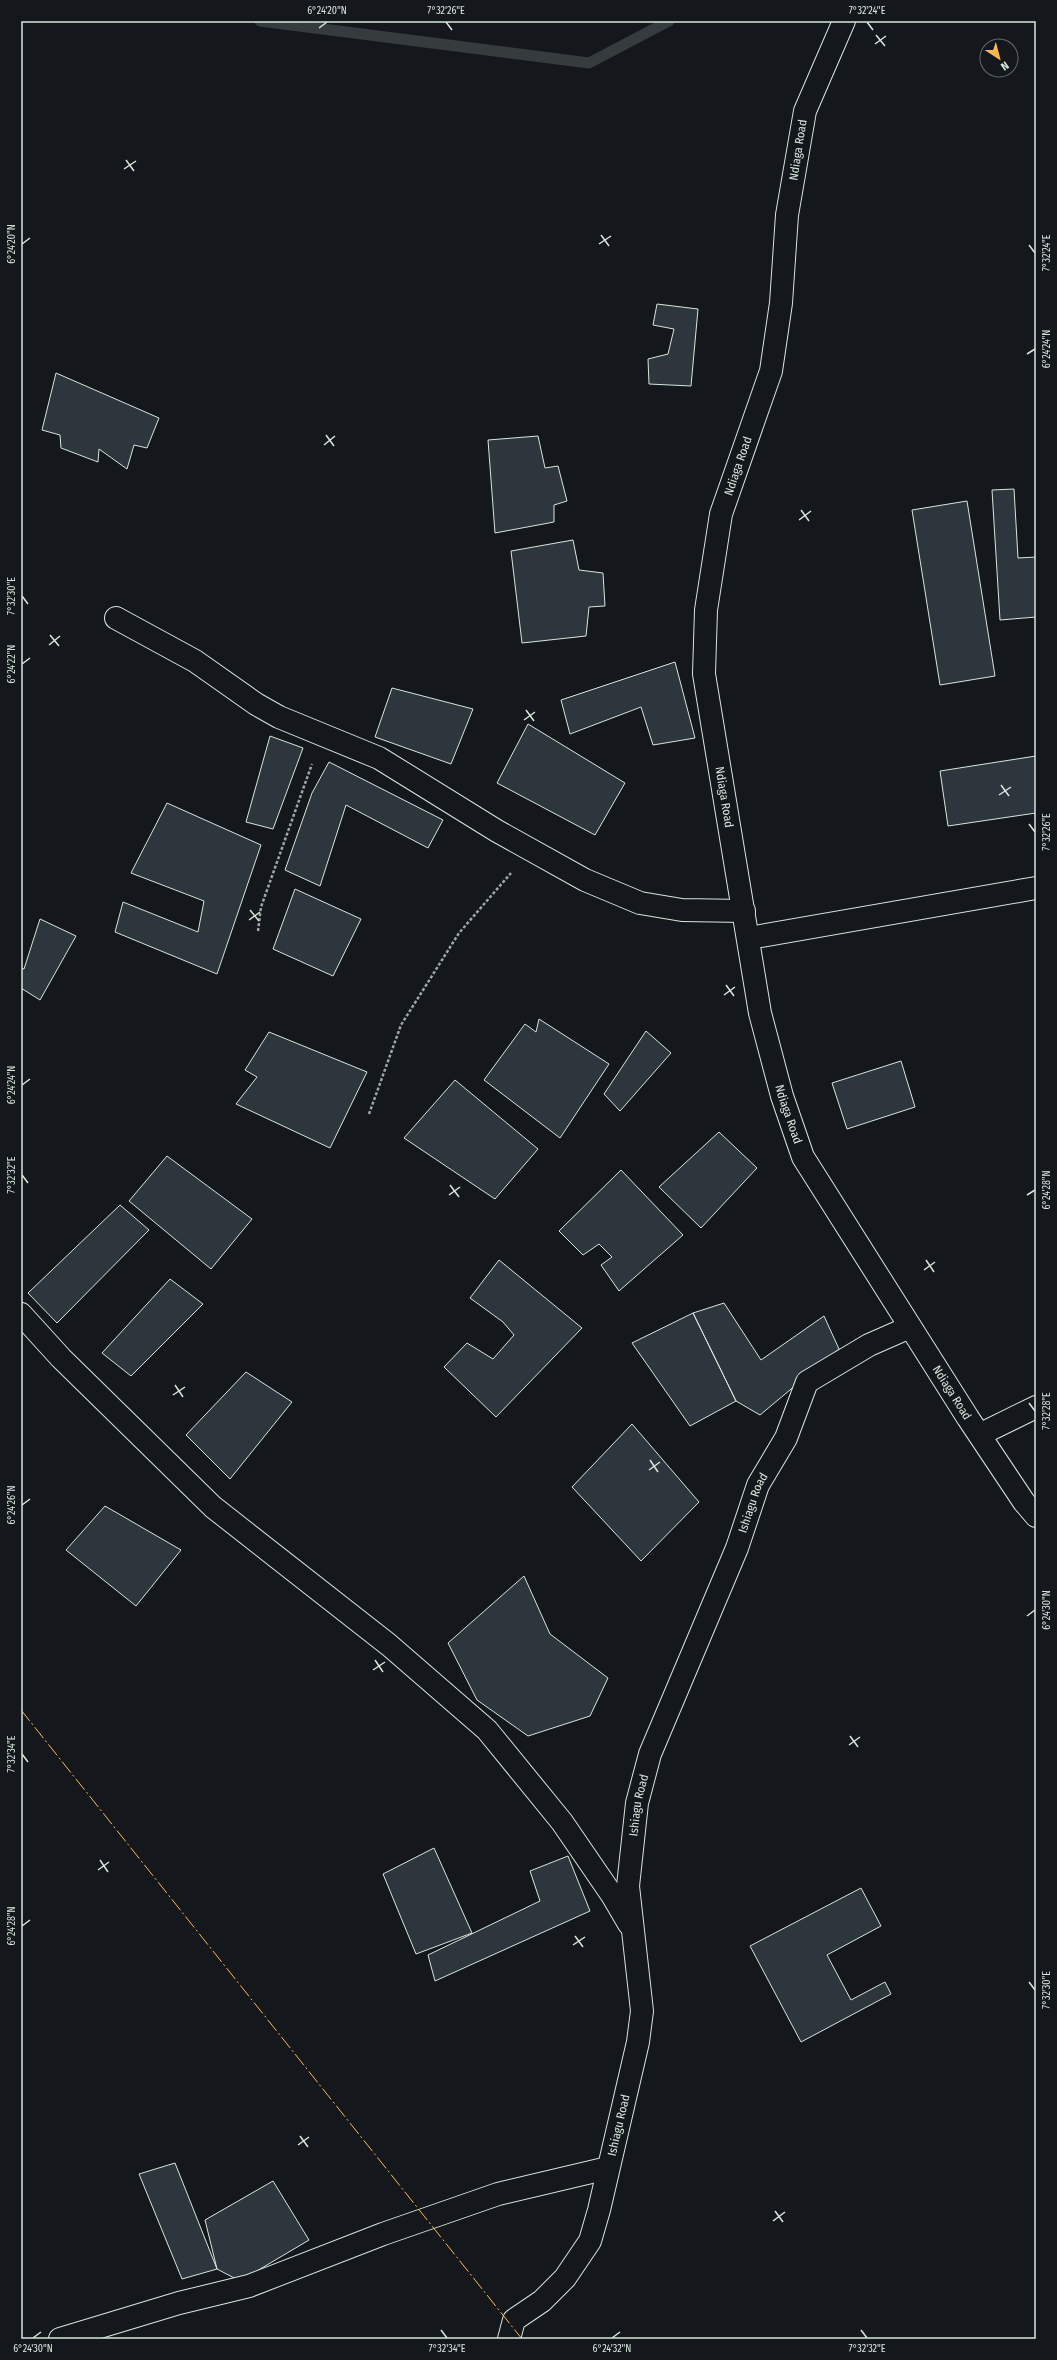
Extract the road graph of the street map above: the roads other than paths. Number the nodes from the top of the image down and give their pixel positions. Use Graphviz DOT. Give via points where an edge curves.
graph roads {
  1 [pos="844,21"];
  2 [pos="116,618"];
  3 [pos="1036,888"];
  4 [pos="744,911"];
  5 [pos="749,938"];
  6 [pos="21,1314"];
  7 [pos="910,1327"];
  8 [pos="1036,1406"];
  9 [pos="981,1434"];
  10 [pos="1036,1516"];
  11 [pos="634,1932"];
  12 [pos="608,2168"];
  13 [pos="60,2339"];
  14 [pos="509,2339"];
  1 -- 4 [label="street, Ndiaga Road" via="805,111 787,215 781,302 771,371 721,514 706,610 704,674"];
  2 -- 4 [label="street" via="195,661 279,717 379,758 472,816 585,880 640,903 682,910"];
  3 -- 5 [label="street"];
  4 -- 5 [label="street, Ndiaga Road"];
  5 -- 7 [label="street, Ndiaga Road" via="760,1013 782,1096 802,1156"];
  6 -- 11 [label="street" via="61,1358 213,1507 389,1645 487,1730 562,1822"];
  7 -- 9 [label="street, Ndiaga Road"];
  7 -- 11 [label="street, Ishiagu Road" via="869,1345 807,1382 786,1438 758,1485 737,1548 650,1754 637,1803 630,1858 628,1886"];
  8 -- 9 [label="street"];
  9 -- 10 [label="street, Ndiaga Road" via="1024,1502"];
  11 -- 12 [label="street, Ishiagu Road" via="642,2011 638,2042"];
  12 -- 13 [label="street" via="498,2194 382,2234 249,2286 179,2303"];
  12 -- 14 [label="street, Ishiagu Road" via="590,2241 565,2278 542,2301 514,2320"];
}
